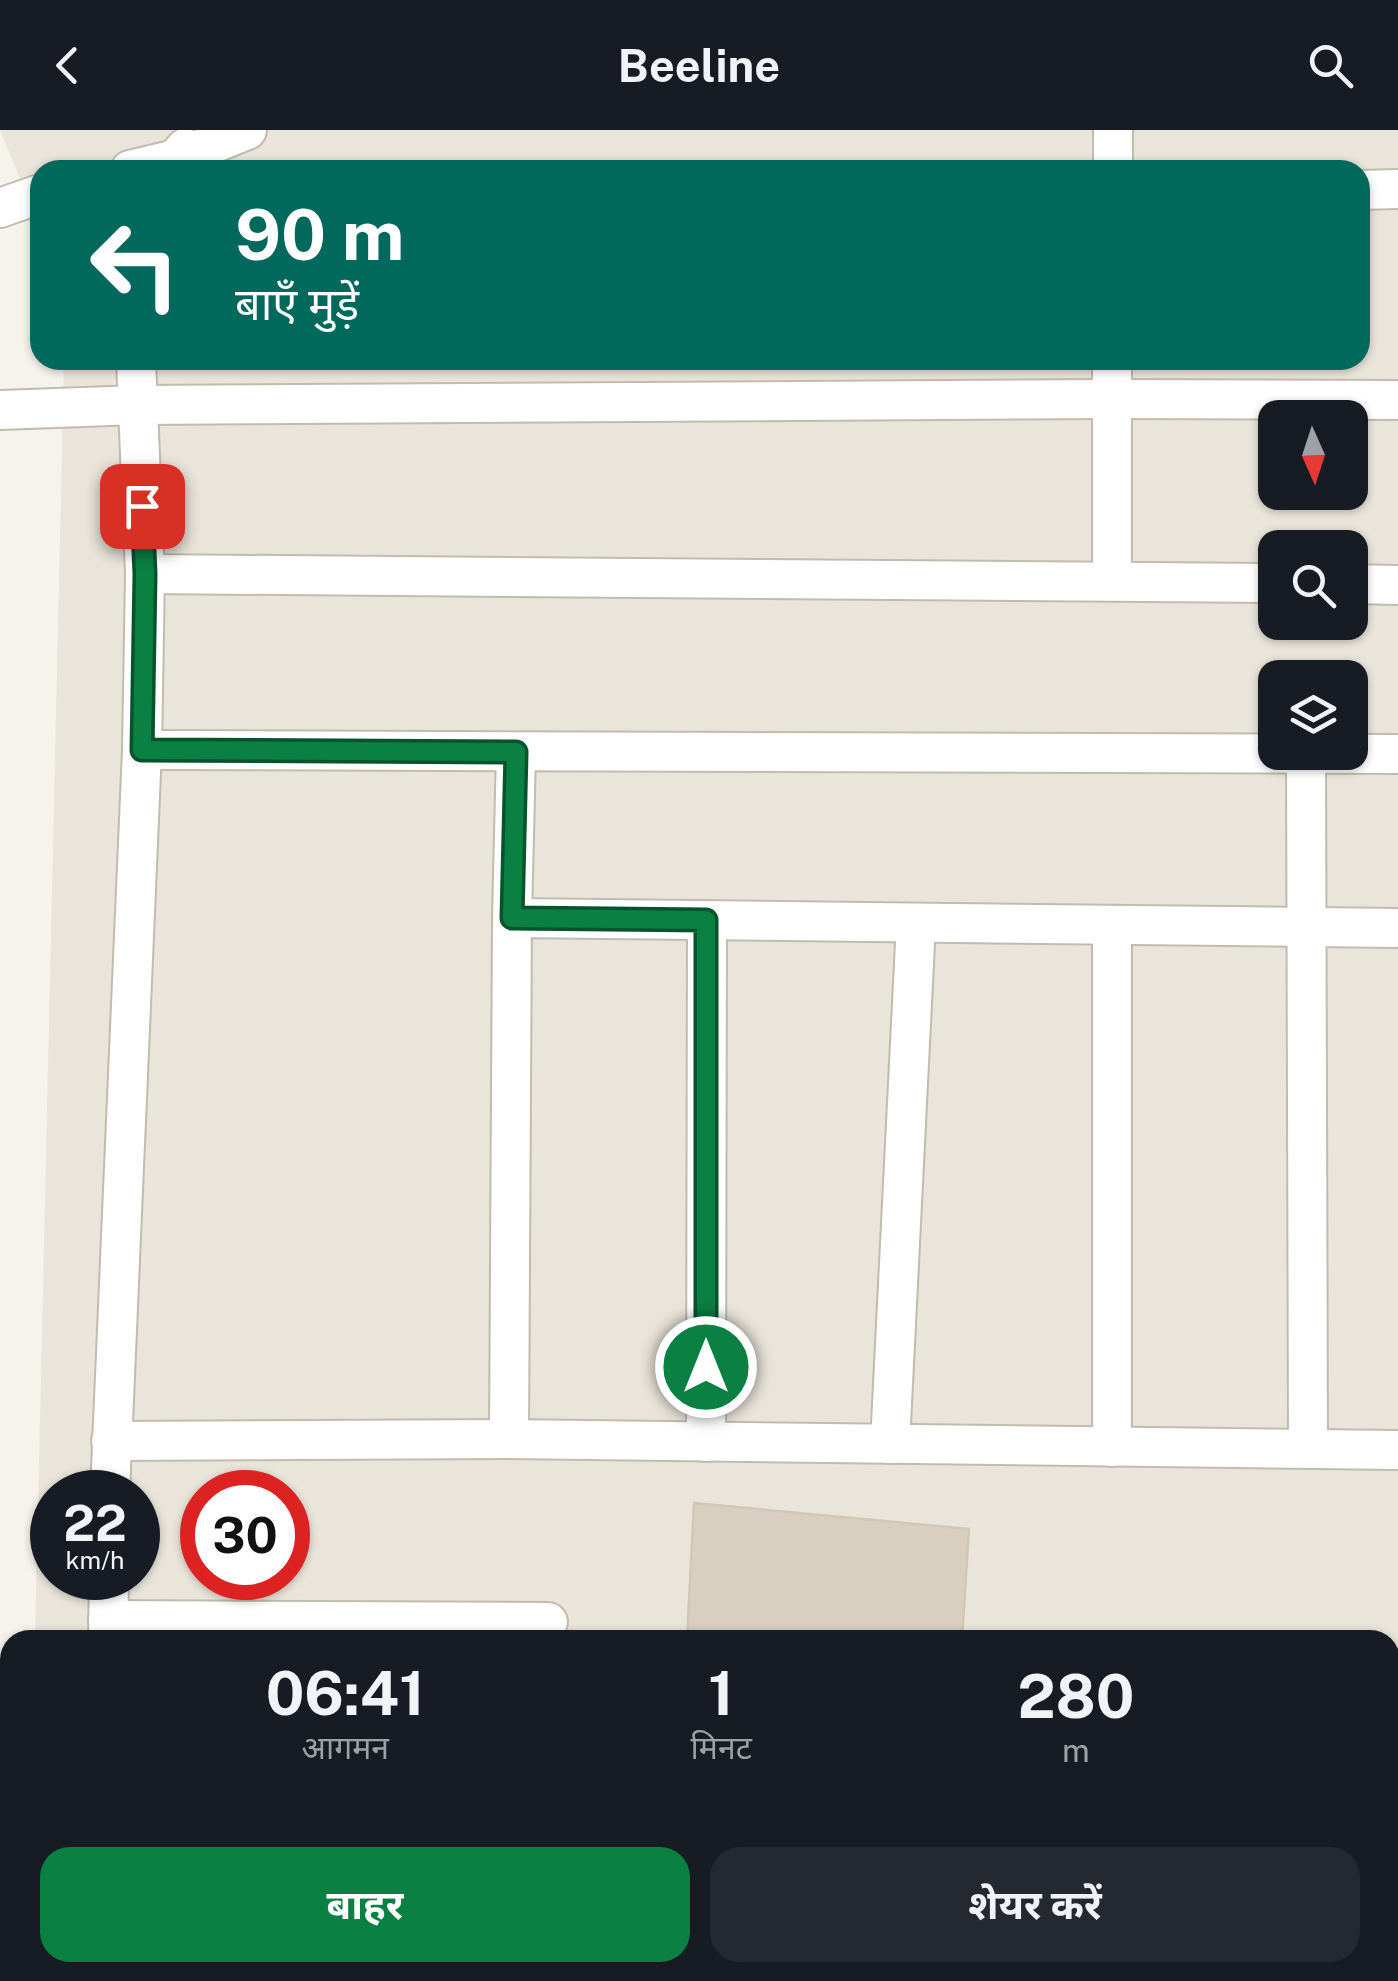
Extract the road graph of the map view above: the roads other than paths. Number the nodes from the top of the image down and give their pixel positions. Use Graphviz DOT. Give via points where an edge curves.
graph roads {
  1 [pos="247,130"];
  2 [pos="1113,130"];
  3 [pos="181,153"];
  4 [pos="1113,160"];
  5 [pos="1398,189"];
  6 [pos="1370,190"];
  7 [pos="30,198"];
  8 [pos="0,208"];
  9 [pos="136,370"];
  10 [pos="1112,370"];
  11 [pos="1112,399"];
  12 [pos="1398,400"];
  13 [pos="138,406"];
  14 [pos="0,410"];
  15 [pos="145,574"];
  16 [pos="1112,581"];
  17 [pos="1258,583"];
  18 [pos="1368,584"];
  19 [pos="1398,585"];
  20 [pos="142,750"];
  21 [pos="516,752"];
  22 [pos="1258,754"];
  23 [pos="1368,754"];
  24 [pos="1398,754"];
  25 [pos="1306,770"];
  26 [pos="512,918"];
  27 [pos="706,920"];
  28 [pos="916,923"];
  29 [pos="1112,925"];
  30 [pos="1307,927"];
  31 [pos="1398,928"];
  32 [pos="509,1439"];
  33 [pos="111,1441"];
  34 [pos="706,1442"];
  35 [pos="890,1444"];
  36 [pos="1112,1446"];
  37 [pos="1308,1449"];
  38 [pos="1398,1450"];
  39 [pos="110,1470"];
  40 [pos="109,1600"];
  41 [pos="548,1622"];
  42 [pos="108,1630"];
  1 -- 3 [label="street"];
  2 -- 4 [label="street"];
  5 -- 6 [label="street"];
  7 -- 8 [label="street"];
  9 -- 13 [label="street"];
  10 -- 11 [label="street"];
  11 -- 12 [label="street"];
  11 -- 13 [label="street"];
  11 -- 16 [label="street"];
  13 -- 14 [label="street"];
  13 -- 15 [label="street"];
  15 -- 16 [label="street"];
  15 -- 20 [label="street"];
  16 -- 17 [label="street"];
  18 -- 19 [label="street"];
  20 -- 21 [label="street"];
  20 -- 33 [label="street"];
  21 -- 22 [label="street"];
  21 -- 26 [label="street"];
  23 -- 24 [label="street"];
  25 -- 30 [label="street"];
  26 -- 27 [label="street"];
  26 -- 32 [label="street"];
  27 -- 28 [label="street"];
  27 -- 34 [label="street"];
  28 -- 29 [label="street"];
  28 -- 35 [label="street"];
  29 -- 30 [label="street"];
  29 -- 36 [label="street"];
  30 -- 31 [label="street"];
  30 -- 37 [label="street"];
  32 -- 33 [label="street"];
  32 -- 34 [label="street"];
  33 -- 39 [label="street"];
  34 -- 35 [label="street"];
  35 -- 36 [label="street"];
  36 -- 37 [label="street"];
  37 -- 38 [label="street"];
  40 -- 42 [label="street"];
  41 -- 42 [label="street"];
}
